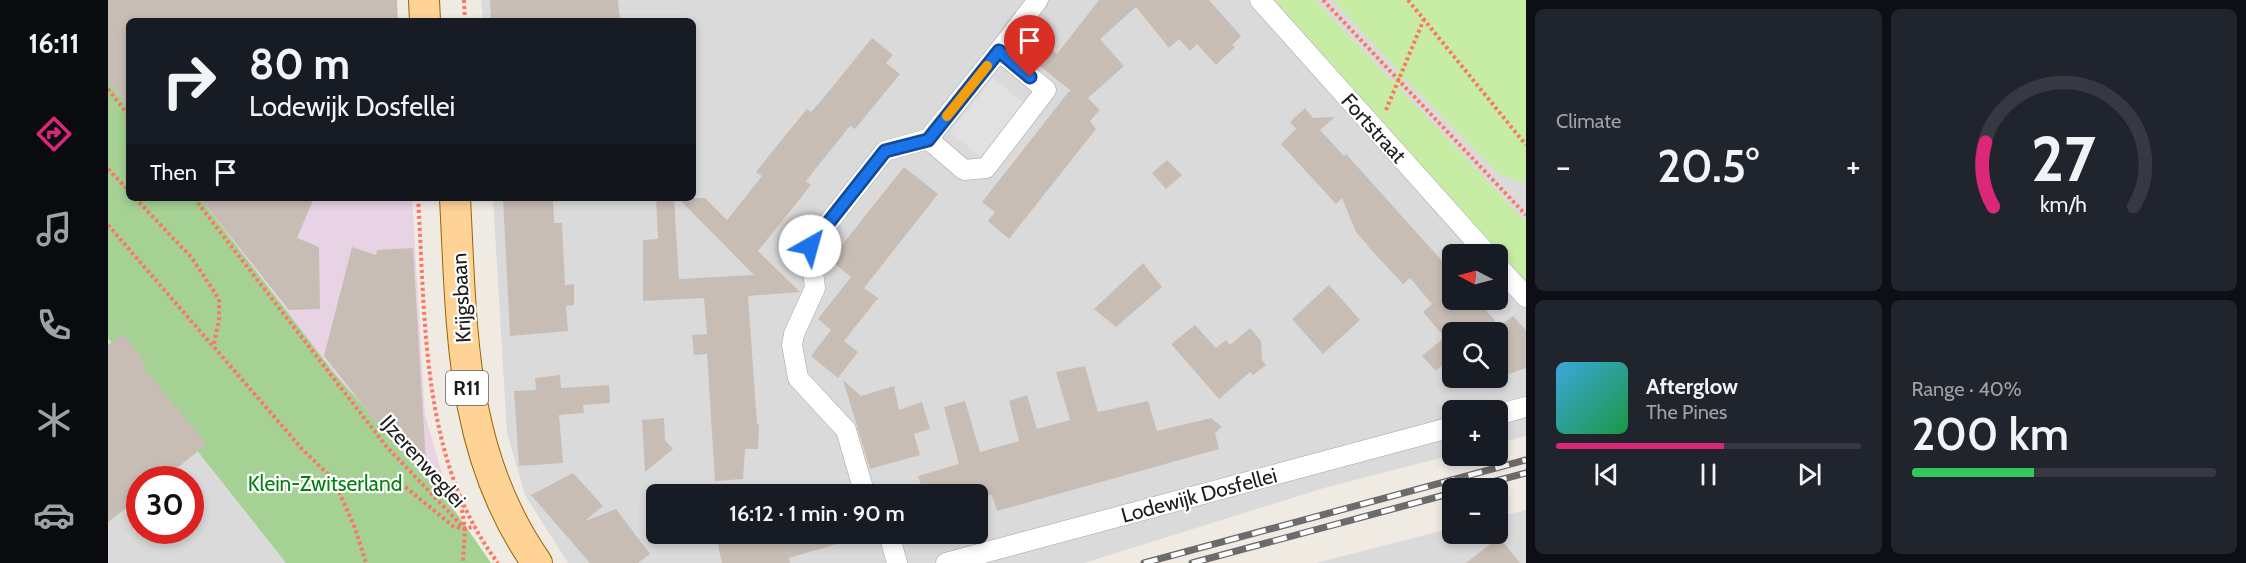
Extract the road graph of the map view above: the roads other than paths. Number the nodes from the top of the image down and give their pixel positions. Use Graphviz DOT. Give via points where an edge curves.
graph roads {
  1 [pos="424,0"];
  2 [pos="443,0"];
  3 [pos="1038,0"];
  4 [pos="1260,0"];
  5 [pos="425,18"];
  6 [pos="444,18"];
  7 [pos="999,51"];
  8 [pos="928,140"];
  9 [pos="436,201"];
  10 [pos="455,201"];
  11 [pos="1478,244"];
  12 [pos="1508,277"];
  13 [pos="1526,297"];
  14 [pos="1526,407"];
  15 [pos="1508,412"];
  16 [pos="1442,430"];
  17 [pos="862,484"];
  18 [pos="892,544"];
  19 [pos="514,563"];
  20 [pos="537,563"];
  21 [pos="897,563"];
  22 [pos="946,563"];
  1 -- 5 [label="main road"];
  2 -- 6 [label="main road"];
  3 -- 7 [label="street"];
  4 -- 11 [label="street, Fortstraat"];
  7 -- 8 [label="street"];
  7 -- 8 [label="street" via="1046,90 986,168 964,170"];
  8 -- 17 [label="street" via="885,151 810,246 815,288 792,345 798,378 846,430"];
  9 -- 19 [label="main road, Krijgsbaan / R11" via="446,351 457,425 481,501"];
  10 -- 20 [label="main road, Krijgsbaan / R11" via="468,390 496,488 522,542"];
  12 -- 13 [label="street"];
  14 -- 15 [label="street"];
  16 -- 22 [label="street, Lodewijk Dosfellei"];
  18 -- 21 [label="street"];
}
